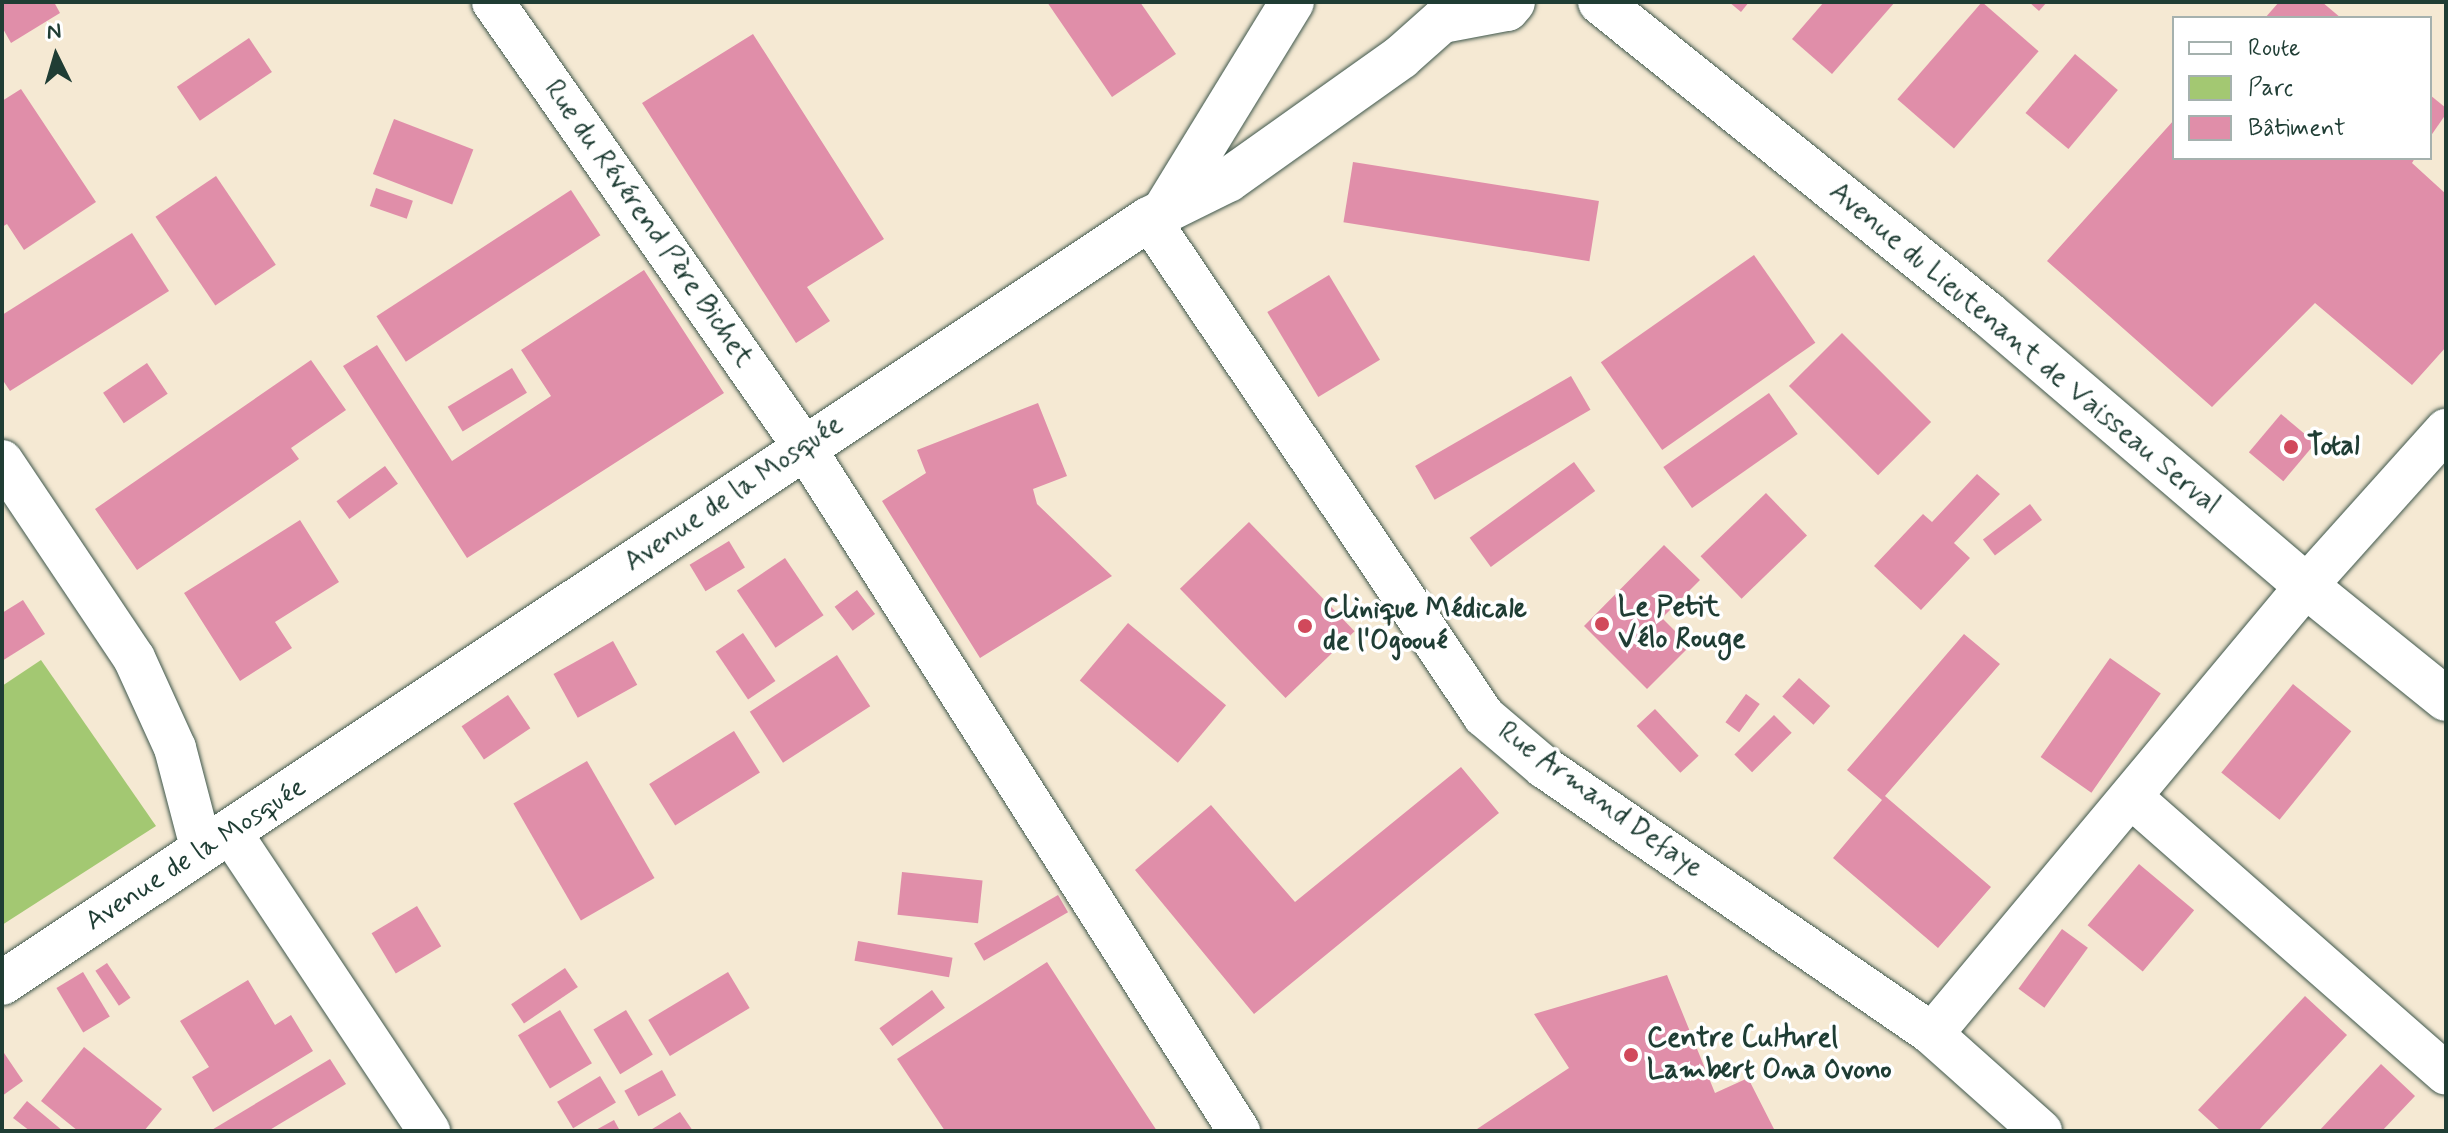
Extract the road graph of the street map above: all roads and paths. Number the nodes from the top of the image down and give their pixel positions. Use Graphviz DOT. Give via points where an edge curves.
graph roads {
  1 [pos="493,2"];
  2 [pos="1292,2"];
  3 [pos="1513,2"];
  4 [pos="1600,2"];
  5 [pos="1452,11"];
  6 [pos="1156,215"];
  7 [pos="2446,430"];
  8 [pos="804,447"];
  9 [pos="2,461"];
  10 [pos="2306,586"];
  11 [pos="2446,699"];
  12 [pos="2131,797"];
  13 [pos="217,842"];
  14 [pos="2,983"];
  15 [pos="1932,1034"];
  16 [pos="2446,1074"];
  17 [pos="1237,1130"];
  18 [pos="429,1131"];
  19 [pos="2041,1131"];
  1 -- 8 [label="street, Rue du Révérend Père Bichet"];
  2 -- 6 [label="street"];
  3 -- 5 [label="street" via="1507,9"];
  4 -- 10 [label="street, Avenue du Lieutenant de Vaisseau Serval" via="1988,314"];
  5 -- 6 [label="street, Avenue de la Mosquée" via="1343,102 1228,180"];
  6 -- 8 [label="street, Avenue de la Mosquée"];
  6 -- 15 [label="street, Rue Armand Defaye" via="1484,716 1544,767"];
  7 -- 10 [label="street"];
  8 -- 13 [label="street, Avenue de la Mosquée"];
  8 -- 17 [label="street, Rue du Révérend Père Bichet"];
  9 -- 13 [label="street" via="134,658"];
  10 -- 11 [label="street, Avenue du Lieutenant de Vaisseau Serval"];
  10 -- 12 [label="street"];
  12 -- 15 [label="street"];
  12 -- 16 [label="street"];
  13 -- 14 [label="street, Avenue de la Mosquée"];
  13 -- 18 [label="street"];
  15 -- 19 [label="street, Rue Armand Defaye"];
}
